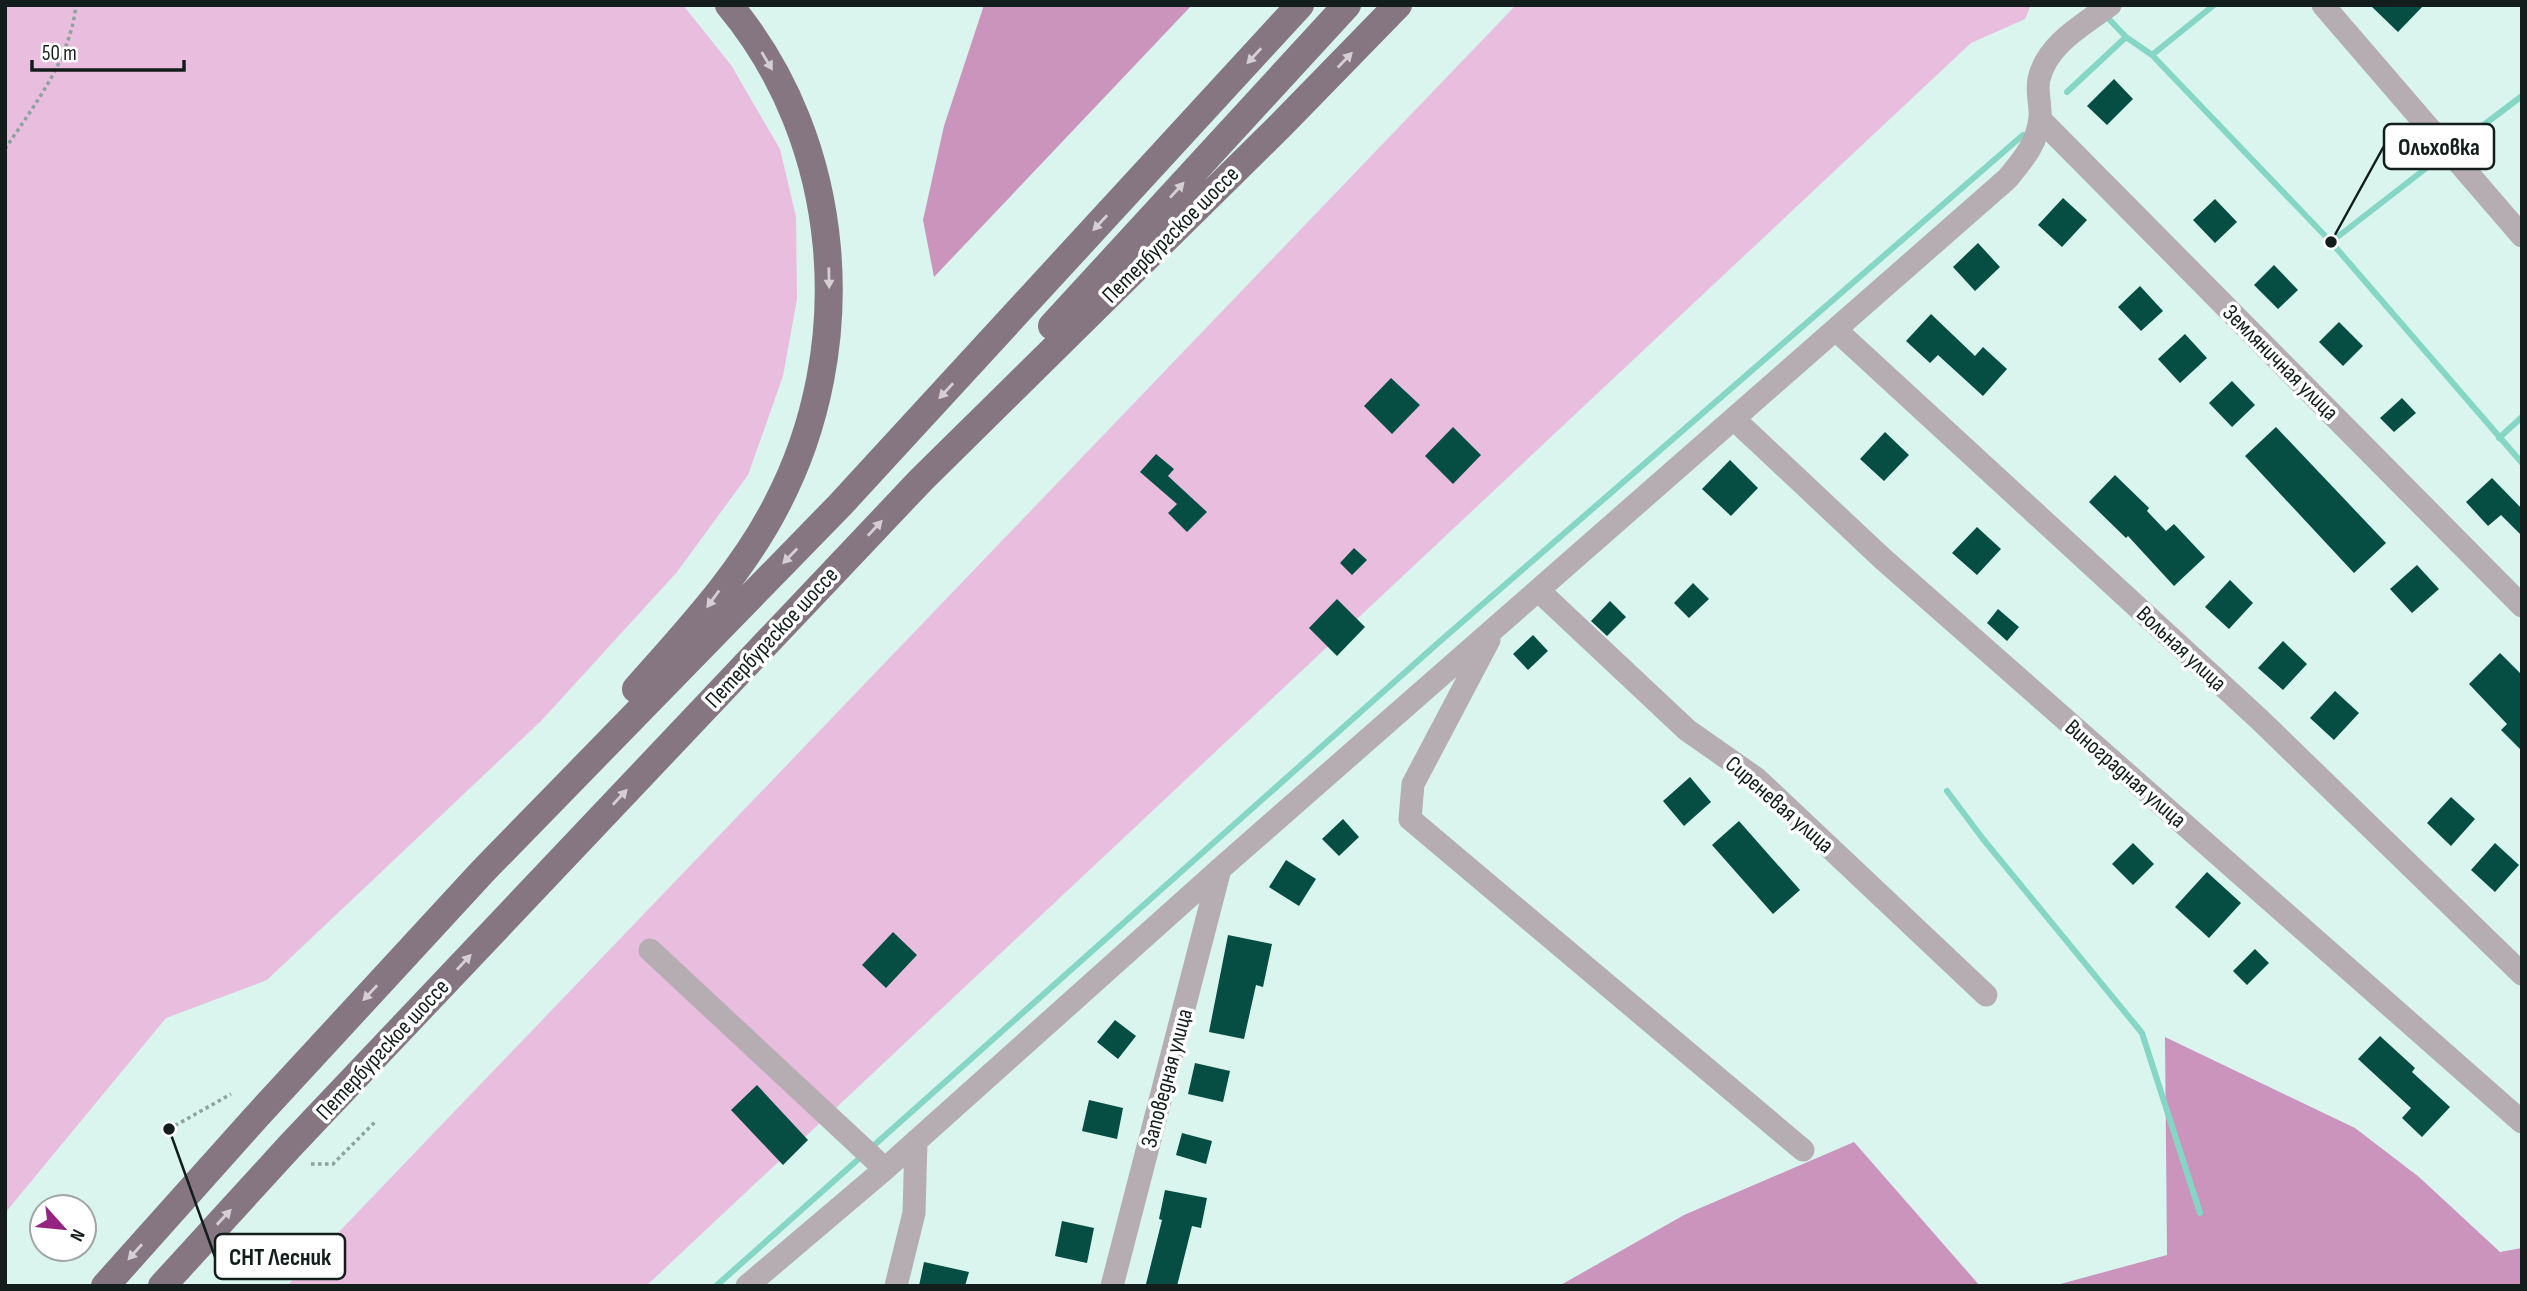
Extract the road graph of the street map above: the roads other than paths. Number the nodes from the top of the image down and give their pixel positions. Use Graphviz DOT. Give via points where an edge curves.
graph roads {
  1 [pos="729,5"];
  2 [pos="1300,5"];
  3 [pos="1347,5"];
  4 [pos="1398,5"];
  5 [pos="2110,5"];
  6 [pos="2323,5"];
  7 [pos="2040,119"];
  8 [pos="2522,236"];
  9 [pos="1836,330"];
  10 [pos="1734,419"];
  11 [pos="921,480"];
  12 [pos="1539,591"];
  13 [pos="2522,606"];
  14 [pos="1496,628"];
  15 [pos="1220,869"];
  16 [pos="483,871"];
  17 [pos="650,950"];
  18 [pos="2522,974"];
  19 [pos="1986,995"];
  20 [pos="2522,1122"];
  21 [pos="916,1141"];
  22 [pos="1803,1150"];
  23 [pos="873,1157"];
  24 [pos="105,1286"];
  25 [pos="162,1286"];
  26 [pos="747,1286"];
  27 [pos="896,1286"];
  28 [pos="1112,1286"];
  1 -- 16 [label="main road, one-way" via="788,101 821,200 830,304 815,408 792,474 740,564"];
  2 -- 16 [label="main road, Петербургское шоссе, one-way" via="840,505"];
  11 -- 3 [label="main road, one-way" via="990,392"];
  11 -- 4 [label="main road, Петербургское шоссе, one-way"];
  5 -- 7 [label="street" via="2061,41 2049,58 2039,80"];
  6 -- 8 [label="street"];
  7 -- 9 [label="street" via="2029,153 2007,179"];
  7 -- 13 [label="street, Земляничная улица"];
  9 -- 10 [label="street"];
  9 -- 18 [label="street, Вольная улица" via="2259,719"];
  10 -- 12 [label="street"];
  10 -- 20 [label="street, Виноградная улица" via="1883,559"];
  25 -- 11 [label="main road, Петербургское шоссе, one-way"];
  12 -- 14 [label="street"];
  12 -- 19 [label="street, Сиреневая улица" via="1687,730 1757,779"];
  14 -- 15 [label="street"];
  14 -- 22 [label="street" via="1413,784 1410,819"];
  15 -- 21 [label="street"];
  15 -- 28 [label="street, Заповедная улица"];
  16 -- 24 [label="main road, Петербургское шоссе, one-way"];
  17 -- 23 [label="street"];
  21 -- 23 [label="street"];
  21 -- 27 [label="street" via="914,1213"];
  23 -- 26 [label="street"];
}
